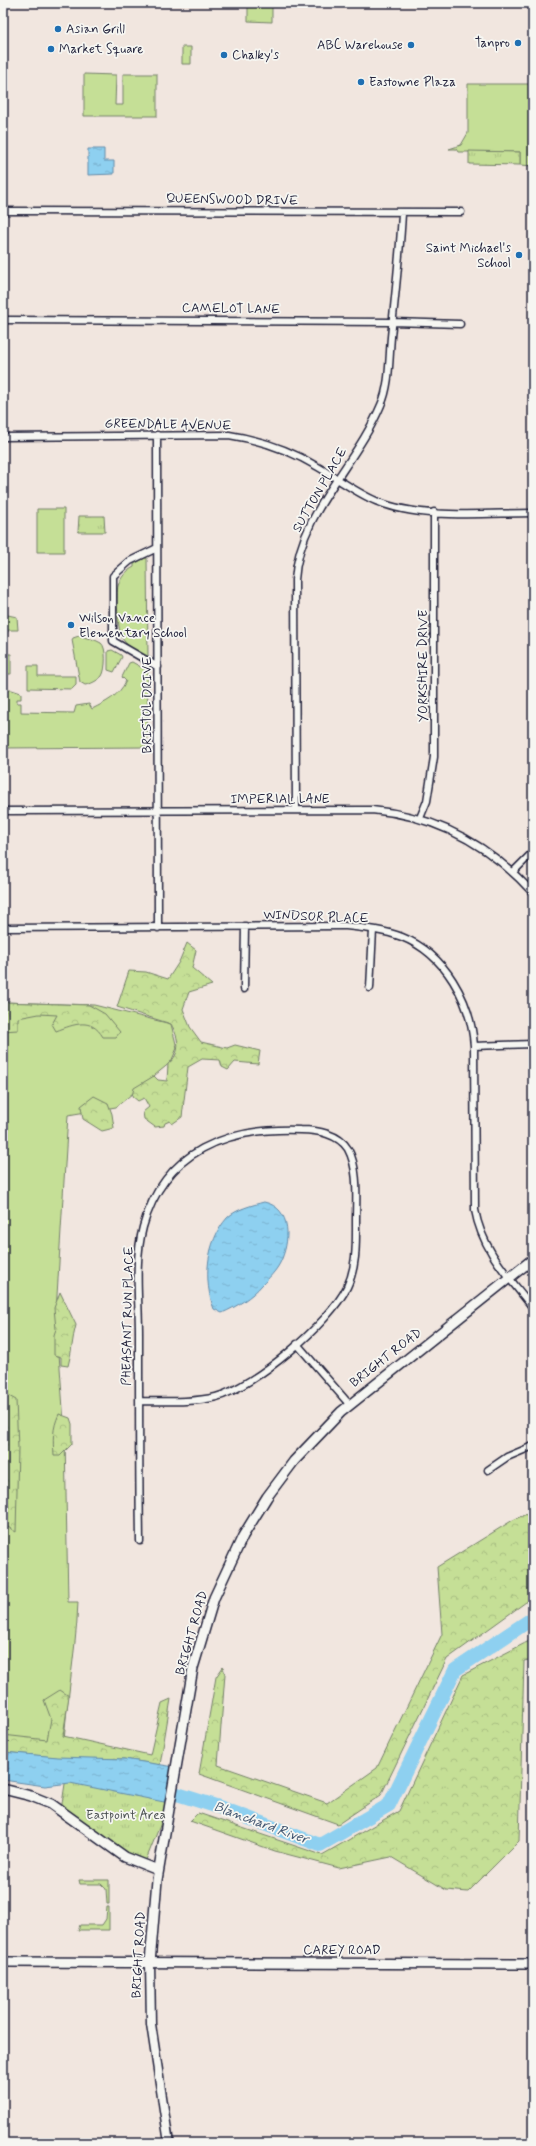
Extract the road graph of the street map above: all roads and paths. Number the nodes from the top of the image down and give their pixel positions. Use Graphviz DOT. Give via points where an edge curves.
graph roads {
  1 [pos="3,211"];
  2 [pos="461,212"];
  3 [pos="402,213"];
  4 [pos="3,320"];
  5 [pos="393,322"];
  6 [pos="460,324"];
  7 [pos="157,435"];
  8 [pos="3,436"];
  9 [pos="338,479"];
  10 [pos="434,512"];
  11 [pos="533,513"];
  12 [pos="157,548"];
  13 [pos="158,667"];
  14 [pos="158,810"];
  15 [pos="296,810"];
  16 [pos="3,811"];
  17 [pos="420,818"];
  18 [pos="533,852"];
  19 [pos="513,872"];
  20 [pos="533,893"];
  21 [pos="245,926"];
  22 [pos="3,928"];
  23 [pos="158,928"];
  24 [pos="374,930"];
  25 [pos="370,988"];
  26 [pos="244,989"];
  27 [pos="533,1044"];
  28 [pos="474,1046"];
  29 [pos="533,1259"];
  30 [pos="509,1278"];
  31 [pos="533,1308"];
  32 [pos="297,1344"];
  33 [pos="139,1400"];
  34 [pos="349,1404"];
  35 [pos="533,1446"];
  36 [pos="488,1470"];
  37 [pos="140,1541"];
  38 [pos="3,1789"];
  39 [pos="158,1870"];
  40 [pos="3,1962"];
  41 [pos="150,1963"];
  42 [pos="533,1964"];
  43 [pos="169,2143"];
  1 -- 3 [label="street, QUEENSWOOD DRIVE"];
  2 -- 3 [label="street, QUEENSWOOD DRIVE"];
  3 -- 5 [label="street, SUTTON PLACE"];
  4 -- 5 [label="street, CAMELOT LANE"];
  5 -- 6 [label="street, CAMELOT LANE"];
  5 -- 9 [label="street, SUTTON PLACE" via="388,376 382,404"];
  7 -- 8 [label="street, GREENDALE AVENUE"];
  7 -- 9 [label="street, GREENDALE AVENUE" via="219,434 257,440 303,458"];
  7 -- 12 [label="street, BRISTOL DRIVE"];
  9 -- 10 [label="street, GREENDALE AVENUE" via="387,505"];
  9 -- 15 [label="street, SUTTON PLACE" via="314,518 297,558"];
  10 -- 11 [label="street, GREENDALE AVENUE"];
  10 -- 17 [label="street, YORKSHIRE DRIVE" via="434,758 427,801"];
  12 -- 13 [label="street, BRISTOL DRIVE"];
  12 -- 13 [label="street" via="130,561 113,576 113,641"];
  13 -- 14 [label="street, BRISTOL DRIVE"];
  14 -- 15 [label="street, IMPERIAL LANE"];
  14 -- 16 [label="street, IMPERIAL LANE"];
  14 -- 23 [label="street, BRISTOL DRIVE"];
  15 -- 17 [label="street, IMPERIAL LANE" via="372,810 398,812"];
  17 -- 19 [label="street, IMPERIAL LANE" via="469,840"];
  18 -- 19 [label="street"];
  19 -- 20 [label="street, IMPERIAL LANE"];
  21 -- 23 [label="street, WINDSOR PLACE"];
  21 -- 24 [label="street, WINDSOR PLACE" via="345,926"];
  21 -- 26 [label="street"];
  22 -- 23 [label="street, WINDSOR PLACE"];
  24 -- 25 [label="street"];
  24 -- 28 [label="street, WINDSOR PLACE" via="413,942 442,967 466,1004"];
  27 -- 28 [label="street"];
  28 -- 30 [label="street, WINDSOR PLACE" via="475,1210 482,1238"];
  29 -- 30 [label="main road, BRIGHT ROAD"];
  30 -- 31 [label="street, WINDSOR PLACE"];
  30 -- 34 [label="main road, BRIGHT ROAD"];
  32 -- 33 [label="street, PHEASANT RUN PLACE" via="257,1377 228,1393 195,1400"];
  32 -- 33 [label="street, PHEASANT RUN PLACE" via="326,1318 336,1305 348,1286 353,1270 356,1248 356,1186 350,1154 344,1144 336,1138 305,1130 255,1131 222,1138 193,1154 176,1169 156,1195 143,1226 138,1259"];
  32 -- 34 [label="street"];
  33 -- 37 [label="street, PHEASANT RUN PLACE"];
  34 -- 39 [label="main road, BRIGHT ROAD" via="309,1444 254,1516 232,1556 214,1598 200,1641"];
  35 -- 36 [label="street" via="507,1457"];
  38 -- 39 [label="main road" via="51,1804 115,1851"];
  39 -- 41 [label="main road, BRIGHT ROAD"];
  40 -- 41 [label="main road, CAREY ROAD"];
  41 -- 42 [label="main road, CAREY ROAD"];
  41 -- 43 [label="street, BRIGHT ROAD" via="151,2024"];
}
